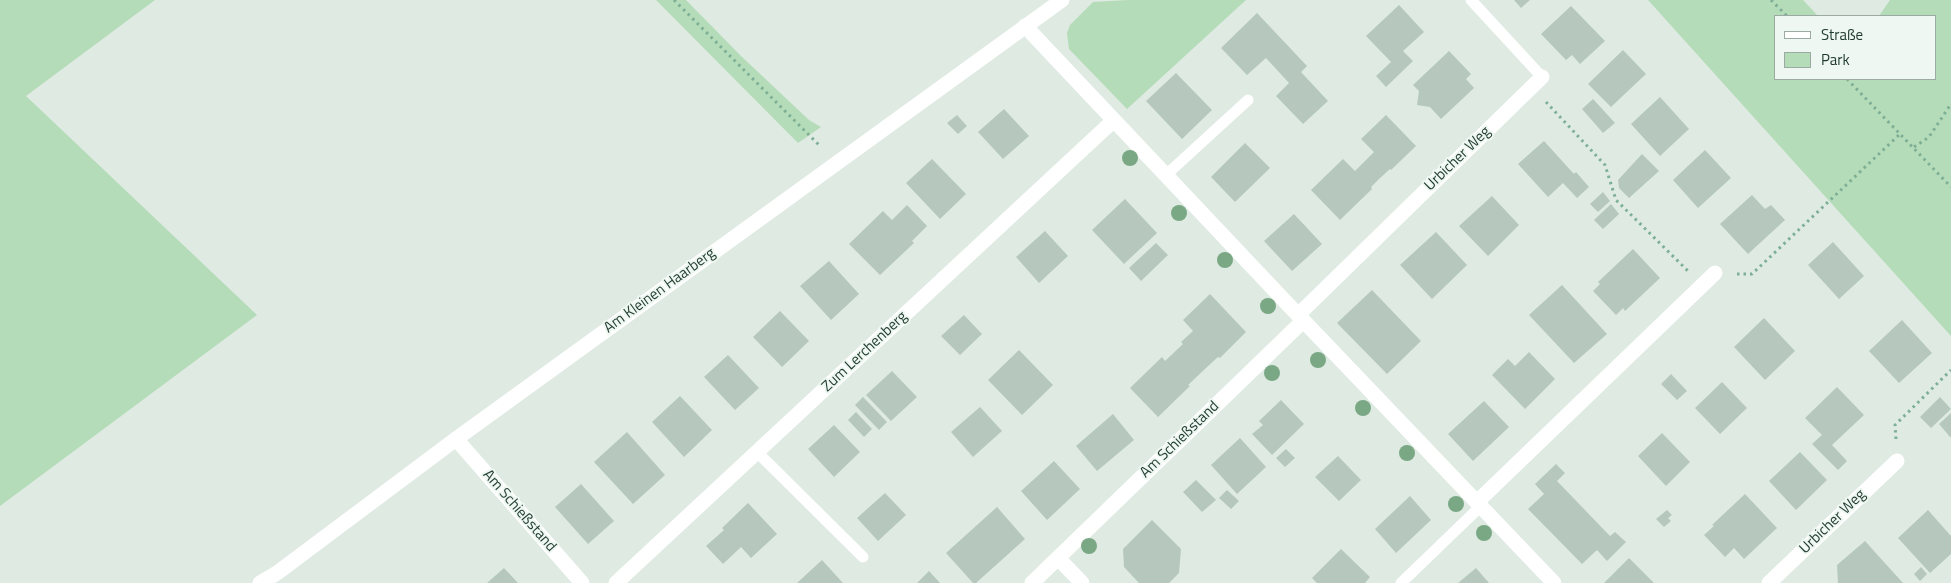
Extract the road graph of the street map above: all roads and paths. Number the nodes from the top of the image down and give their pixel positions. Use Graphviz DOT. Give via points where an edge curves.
graph roads {
  1 [pos="674,0"];
  2 [pos="1062,0"];
  3 [pos="1471,0"];
  4 [pos="1772,0"];
  5 [pos="1786,15"];
  6 [pos="1025,26"];
  7 [pos="1848,80"];
  8 [pos="1537,82"];
  9 [pos="1248,100"];
  10 [pos="1951,104"];
  11 [pos="1114,120"];
  12 [pos="1900,134"];
  13 [pos="1914,147"];
  14 [pos="838,163"];
  15 [pos="1166,175"];
  16 [pos="1951,187"];
  17 [pos="1715,274"];
  18 [pos="1703,285"];
  19 [pos="1301,318"];
  20 [pos="1951,370"];
  21 [pos="456,440"];
  22 [pos="757,452"];
  23 [pos="1897,461"];
  24 [pos="1479,504"];
  25 [pos="863,557"];
  26 [pos="1058,558"];
  27 [pos="260,583"];
  28 [pos="582,583"];
  29 [pos="616,583"];
  30 [pos="1032,583"];
  31 [pos="1082,583"];
  32 [pos="1401,583"];
  33 [pos="1554,583"];
  34 [pos="1769,583"];
  1 -- 14 [label="path"];
  2 -- 6 [label="street, Am Kleinen Haarberg"];
  3 -- 8 [label="lane"];
  4 -- 5 [label="path"];
  6 -- 11 [label="street"];
  6 -- 14 [label="street, Am Kleinen Haarberg"];
  7 -- 12 [label="path"];
  8 -- 18 [label="path" via="1605,166 1616,200"];
  8 -- 19 [label="street, Urbicher Weg"];
  9 -- 15 [label="lane"];
  10 -- 13 [label="path" via="1930,137"];
  11 -- 15 [label="street"];
  11 -- 22 [label="street, Zum Lerchenberg"];
  12 -- 13 [label="path"];
  12 -- 17 [label="path" via="1752,274"];
  13 -- 16 [label="path"];
  14 -- 21 [label="street, Am Kleinen Haarberg"];
  15 -- 19 [label="street"];
  17 -- 18 [label="street"];
  18 -- 24 [label="street"];
  19 -- 24 [label="street"];
  19 -- 26 [label="street, Am Schießstand"];
  20 -- 23 [label="path" via="1896,425"];
  21 -- 27 [label="street, Am Kleinen Haarberg"];
  21 -- 28 [label="street, Am Schießstand"];
  22 -- 25 [label="lane"];
  22 -- 29 [label="street, Zum Lerchenberg"];
  23 -- 34 [label="street, Urbicher Weg"];
  24 -- 32 [label="lane"];
  24 -- 33 [label="street"];
  26 -- 30 [label="street, Am Schießstand"];
  26 -- 31 [label="street"];
}
